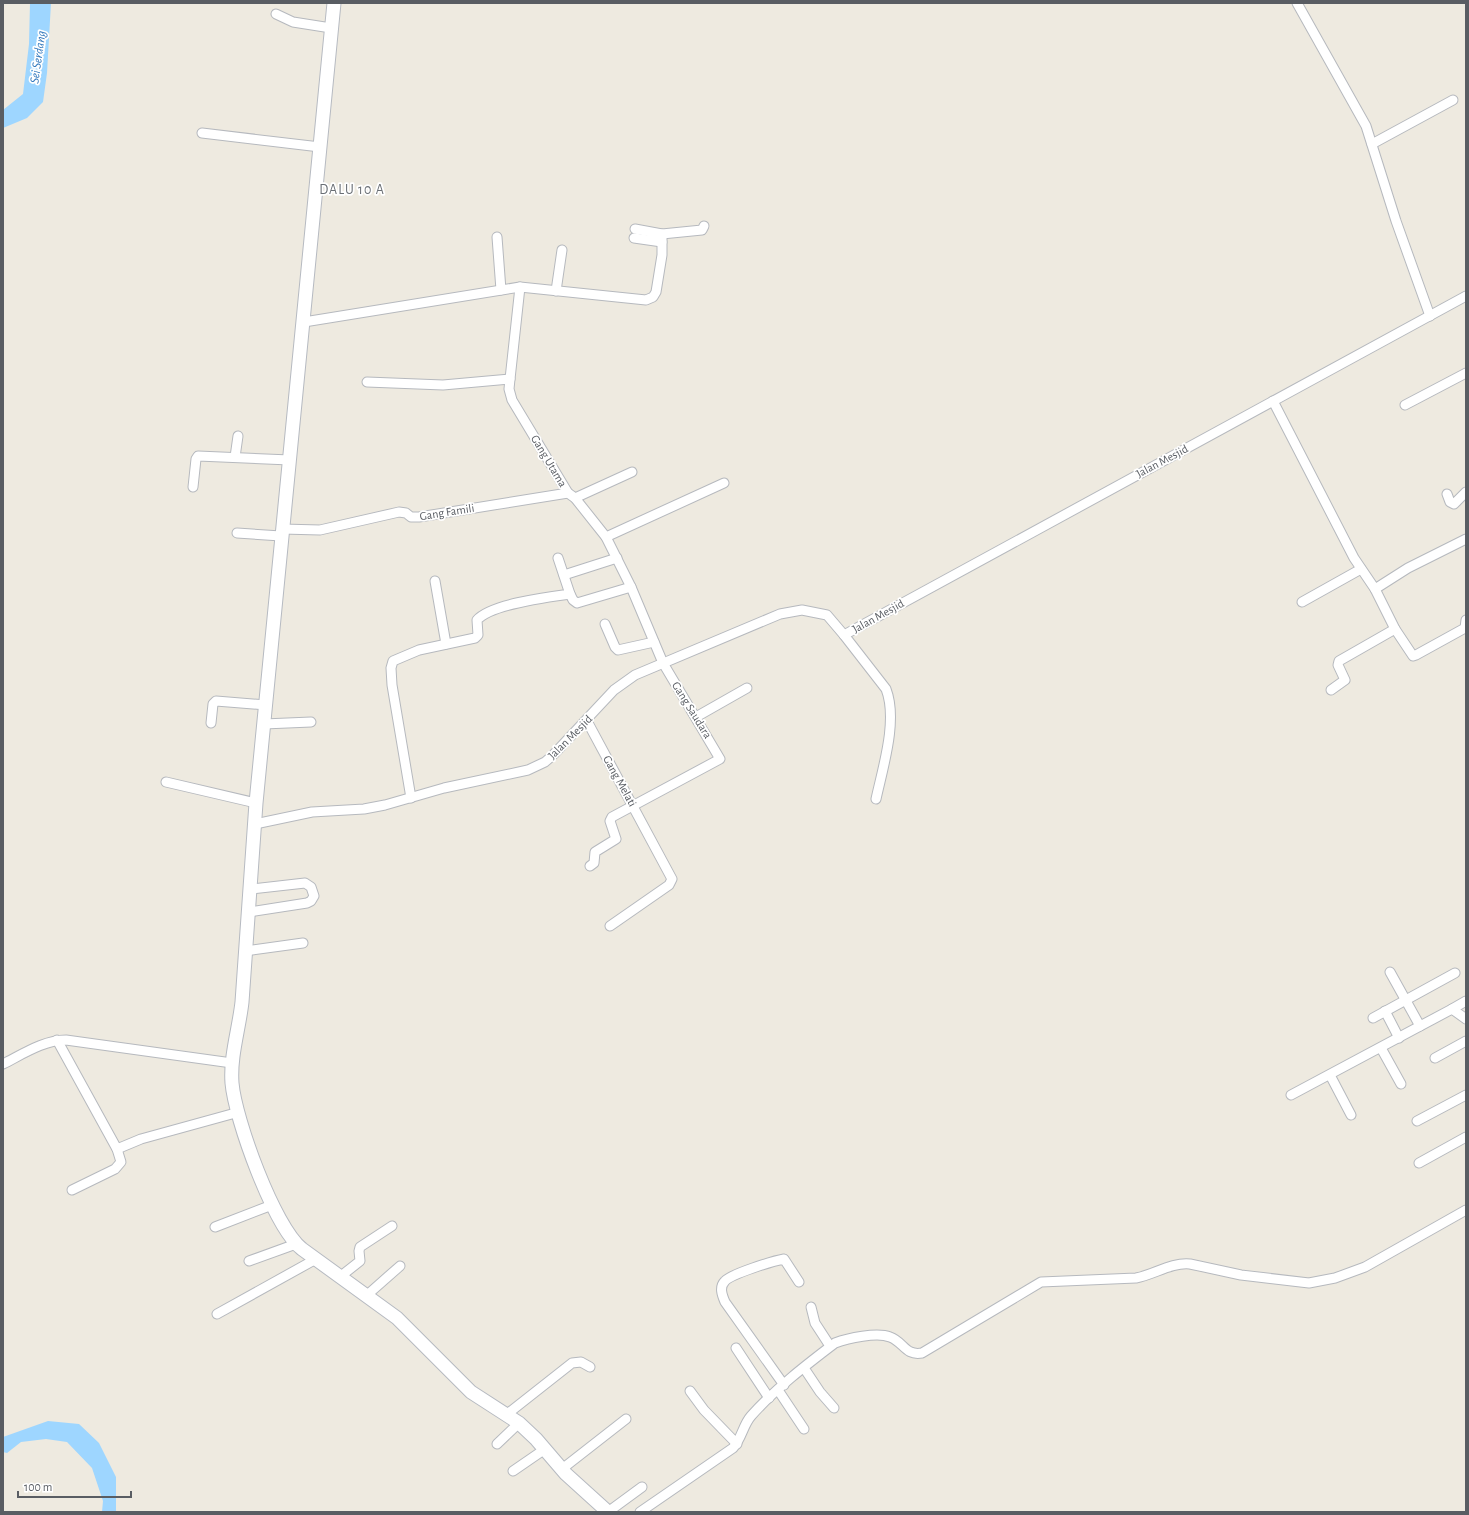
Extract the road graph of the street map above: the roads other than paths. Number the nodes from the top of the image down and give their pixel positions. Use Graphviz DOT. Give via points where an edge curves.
graph roads {
  1 [pos="334,3"];
  2 [pos="1297,3"];
  3 [pos="276,14"];
  4 [pos="332,28"];
  5 [pos="1453,100"];
  6 [pos="202,133"];
  7 [pos="1372,144"];
  8 [pos="320,147"];
  9 [pos="704,226"];
  10 [pos="635,234"];
  11 [pos="497,237"];
  12 [pos="662,238"];
  13 [pos="562,250"];
  14 [pos="520,287"];
  15 [pos="501,290"];
  16 [pos="556,291"];
  17 [pos="1466,296"];
  18 [pos="1430,316"];
  19 [pos="304,322"];
  20 [pos="1466,373"];
  21 [pos="510,379"];
  22 [pos="367,382"];
  23 [pos="1273,401"];
  24 [pos="1405,405"];
  25 [pos="238,436"];
  26 [pos="235,457"];
  27 [pos="290,460"];
  28 [pos="632,472"];
  29 [pos="724,483"];
  30 [pos="193,487"];
  31 [pos="1466,492"];
  32 [pos="1447,494"];
  33 [pos="572,496"];
  34 [pos="237,533"];
  35 [pos="282,533"];
  36 [pos="606,537"];
  37 [pos="1466,539"];
  38 [pos="558,558"];
  39 [pos="617,558"];
  40 [pos="1361,569"];
  41 [pos="564,575"];
  42 [pos="435,581"];
  43 [pos="631,587"];
  44 [pos="1374,589"];
  45 [pos="570,594"];
  46 [pos="1302,602"];
  47 [pos="1466,620"];
  48 [pos="605,624"];
  49 [pos="1395,629"];
  50 [pos="844,635"];
  51 [pos="654,642"];
  52 [pos="446,644"];
  53 [pos="663,663"];
  54 [pos="747,688"];
  55 [pos="1331,690"];
  56 [pos="266,705"];
  57 [pos="696,717"];
  58 [pos="587,721"];
  59 [pos="311,722"];
  60 [pos="211,723"];
  61 [pos="264,724"];
  62 [pos="166,782"];
  63 [pos="411,798"];
  64 [pos="876,799"];
  65 [pos="256,803"];
  66 [pos="633,805"];
  67 [pos="254,824"];
  68 [pos="590,866"];
  69 [pos="251,889"];
  70 [pos="249,912"];
  71 [pos="610,926"];
  72 [pos="303,943"];
  73 [pos="245,951"];
  74 [pos="1390,972"];
  75 [pos="1455,973"];
  76 [pos="1405,1000"];
  77 [pos="1466,1001"];
  78 [pos="1452,1009"];
  79 [pos="1385,1011"];
  80 [pos="1373,1018"];
  81 [pos="1466,1019"];
  82 [pos="1420,1026"];
  83 [pos="1399,1038"];
  84 [pos="57,1040"];
  85 [pos="1466,1041"];
  86 [pos="1381,1048"];
  87 [pos="1435,1058"];
  88 [pos="232,1063"];
  89 [pos="3,1064"];
  90 [pos="1330,1075"];
  91 [pos="1401,1084"];
  92 [pos="1291,1095"];
  93 [pos="1466,1095"];
  94 [pos="239,1112"];
  95 [pos="1351,1115"];
  96 [pos="1417,1121"];
  97 [pos="1466,1137"];
  98 [pos="117,1150"];
  99 [pos="1419,1163"];
  100 [pos="72,1190"];
  101 [pos="272,1205"];
  102 [pos="1466,1210"];
  103 [pos="392,1226"];
  104 [pos="215,1228"];
  105 [pos="296,1244"];
  106 [pos="316,1259"];
  107 [pos="250,1261"];
  108 [pos="400,1266"];
  109 [pos="340,1276"];
  110 [pos="799,1282"];
  111 [pos="366,1296"];
  112 [pos="812,1307"];
  113 [pos="217,1314"];
  114 [pos="830,1346"];
  115 [pos="736,1348"];
  116 [pos="590,1367"];
  117 [pos="804,1368"];
  118 [pos="781,1387"];
  119 [pos="690,1391"];
  120 [pos="769,1398"];
  121 [pos="834,1408"];
  122 [pos="506,1414"];
  123 [pos="626,1419"];
  124 [pos="519,1423"];
  125 [pos="804,1429"];
  126 [pos="497,1444"];
  127 [pos="737,1444"];
  128 [pos="545,1449"];
  129 [pos="562,1469"];
  130 [pos="512,1471"];
  131 [pos="642,1487"];
  132 [pos="608,1512"];
  133 [pos="640,1512"];
  1 -- 4 [label="street"];
  2 -- 7 [label="street" via="1366,126"];
  3 -- 4 [label="street" via="293,22"];
  4 -- 8 [label="street"];
  5 -- 7 [label="street"];
  6 -- 8 [label="street"];
  7 -- 18 [label="street"];
  8 -- 19 [label="street"];
  9 -- 12 [label="street" via="702,230"];
  10 -- 12 [label="street"];
  11 -- 15 [label="street"];
  12 -- 16 [label="street" via="656,292 650,298 643,300"];
  13 -- 16 [label="street"];
  14 -- 15 [label="street"];
  14 -- 16 [label="street"];
  14 -- 21 [label="street, Gang Utama"];
  15 -- 19 [label="street"];
  17 -- 18 [label="street, Jalan Mesjid"];
  18 -- 23 [label="street, Jalan Mesjid"];
  19 -- 27 [label="street"];
  20 -- 24 [label="street"];
  21 -- 22 [label="street" via="443,385"];
  21 -- 33 [label="street, Gang Utama" via="509,389 515,406"];
  23 -- 40 [label="street"];
  23 -- 50 [label="street, Jalan Mesjid"];
  25 -- 26 [label="street"];
  26 -- 27 [label="street"];
  26 -- 30 [label="street" via="197,457"];
  27 -- 35 [label="street"];
  28 -- 33 [label="street, Gang Famili"];
  29 -- 36 [label="street"];
  31 -- 32 [label="street" via="1454,504 1450,502"];
  33 -- 35 [label="street, Gang Famili" via="419,517 399,512 320,530"];
  33 -- 36 [label="street, Gang Utama"];
  34 -- 35 [label="street, Gang Famili"];
  35 -- 56 [label="street"];
  36 -- 39 [label="street, Gang Utama"];
  37 -- 44 [label="street" via="1408,568"];
  38 -- 41 [label="street"];
  39 -- 41 [label="street"];
  39 -- 43 [label="street, Gang Utama"];
  40 -- 44 [label="street"];
  40 -- 46 [label="street"];
  41 -- 45 [label="street"];
  42 -- 52 [label="street"];
  43 -- 45 [label="street" via="577,603 572,600"];
  43 -- 51 [label="street, Gang Utama"];
  44 -- 49 [label="street"];
  45 -- 52 [label="street" via="522,602 486,614 477,620 477,637"];
  47 -- 49 [label="street" via="1465,628 1413,656"];
  48 -- 51 [label="street" via="618,650"];
  49 -- 55 [label="street" via="1337,662 1345,680"];
  50 -- 53 [label="street, Jalan Mesjid" via="827,615 812,611 792,612 780,614"];
  50 -- 64 [label="street" via="886,689 890,698 886,754"];
  51 -- 53 [label="street, Gang Utama"];
  52 -- 63 [label="street" via="407,654 392,664 392,685"];
  53 -- 57 [label="street, Gang Saudara"];
  53 -- 58 [label="street, Jalan Mesjid" via="622,683"];
  54 -- 57 [label="street"];
  56 -- 60 [label="street" via="216,701 213,704"];
  56 -- 61 [label="street"];
  57 -- 66 [label="street, Gang Saudara" via="720,759"];
  58 -- 63 [label="street, Jalan Mesjid" via="554,754 536,767 517,774 461,784"];
  58 -- 66 [label="street, Gang Melati"];
  59 -- 61 [label="street"];
  61 -- 65 [label="street"];
  62 -- 65 [label="street"];
  63 -- 67 [label="street, Jalan Mesjid" via="364,809 312,812"];
  65 -- 67 [label="street"];
  66 -- 68 [label="street" via="610,818 616,838 595,852 594,863"];
  66 -- 71 [label="street, Gang Melati" via="670,874 671,882"];
  67 -- 69 [label="street"];
  69 -- 70 [label="street"];
  69 -- 70 [label="street" via="305,883 313,889 314,896 307,903"];
  70 -- 73 [label="street"];
  72 -- 73 [label="street"];
  73 -- 88 [label="street" via="242,1004"];
  74 -- 76 [label="street"];
  75 -- 76 [label="street"];
  76 -- 79 [label="street"];
  76 -- 82 [label="street"];
  77 -- 78 [label="street"];
  78 -- 81 [label="street"];
  78 -- 82 [label="street"];
  79 -- 80 [label="street"];
  79 -- 83 [label="street"];
  82 -- 83 [label="street"];
  83 -- 86 [label="street"];
  84 -- 88 [label="street"];
  84 -- 89 [label="street" via="36,1047"];
  84 -- 98 [label="street"];
  85 -- 87 [label="street"];
  86 -- 90 [label="street"];
  86 -- 91 [label="street"];
  88 -- 94 [label="street" via="232,1086"];
  90 -- 92 [label="street"];
  90 -- 95 [label="street"];
  93 -- 96 [label="street"];
  94 -- 98 [label="street" via="141,1139"];
  94 -- 101 [label="street" via="248,1144"];
  97 -- 99 [label="street"];
  98 -- 100 [label="street" via="120,1158 115,1170"];
  101 -- 104 [label="street"];
  101 -- 105 [label="street" via="284,1229"];
  102 -- 114 [label="street" via="1365,1267 1321,1282 1295,1283 1185,1264 1136,1278 1046,1281 1028,1288 922,1353 910,1353 891,1338 881,1335 843,1340"];
  103 -- 109 [label="street" via="360,1247 360,1260"];
  105 -- 106 [label="street"];
  105 -- 107 [label="street"];
  106 -- 109 [label="street"];
  106 -- 113 [label="street"];
  108 -- 111 [label="street"];
  109 -- 111 [label="street"];
  110 -- 118 [label="street" via="784,1259 729,1278 722,1285 725,1302"];
  111 -- 122 [label="street" via="407,1327 471,1392"];
  112 -- 114 [label="street" via="815,1323"];
  114 -- 117 [label="street"];
  115 -- 120 [label="street"];
  116 -- 122 [label="street" via="581,1362 572,1363"];
  117 -- 118 [label="street"];
  117 -- 121 [label="street"];
  118 -- 120 [label="street"];
  118 -- 125 [label="street"];
  119 -- 127 [label="street" via="704,1410"];
  120 -- 127 [label="street" via="750,1417"];
  122 -- 124 [label="street"];
  123 -- 129 [label="street"];
  124 -- 126 [label="street"];
  124 -- 128 [label="street"];
  127 -- 133 [label="street"];
  128 -- 129 [label="street"];
  128 -- 130 [label="street"];
  129 -- 132 [label="street"];
  131 -- 132 [label="street"];
}
